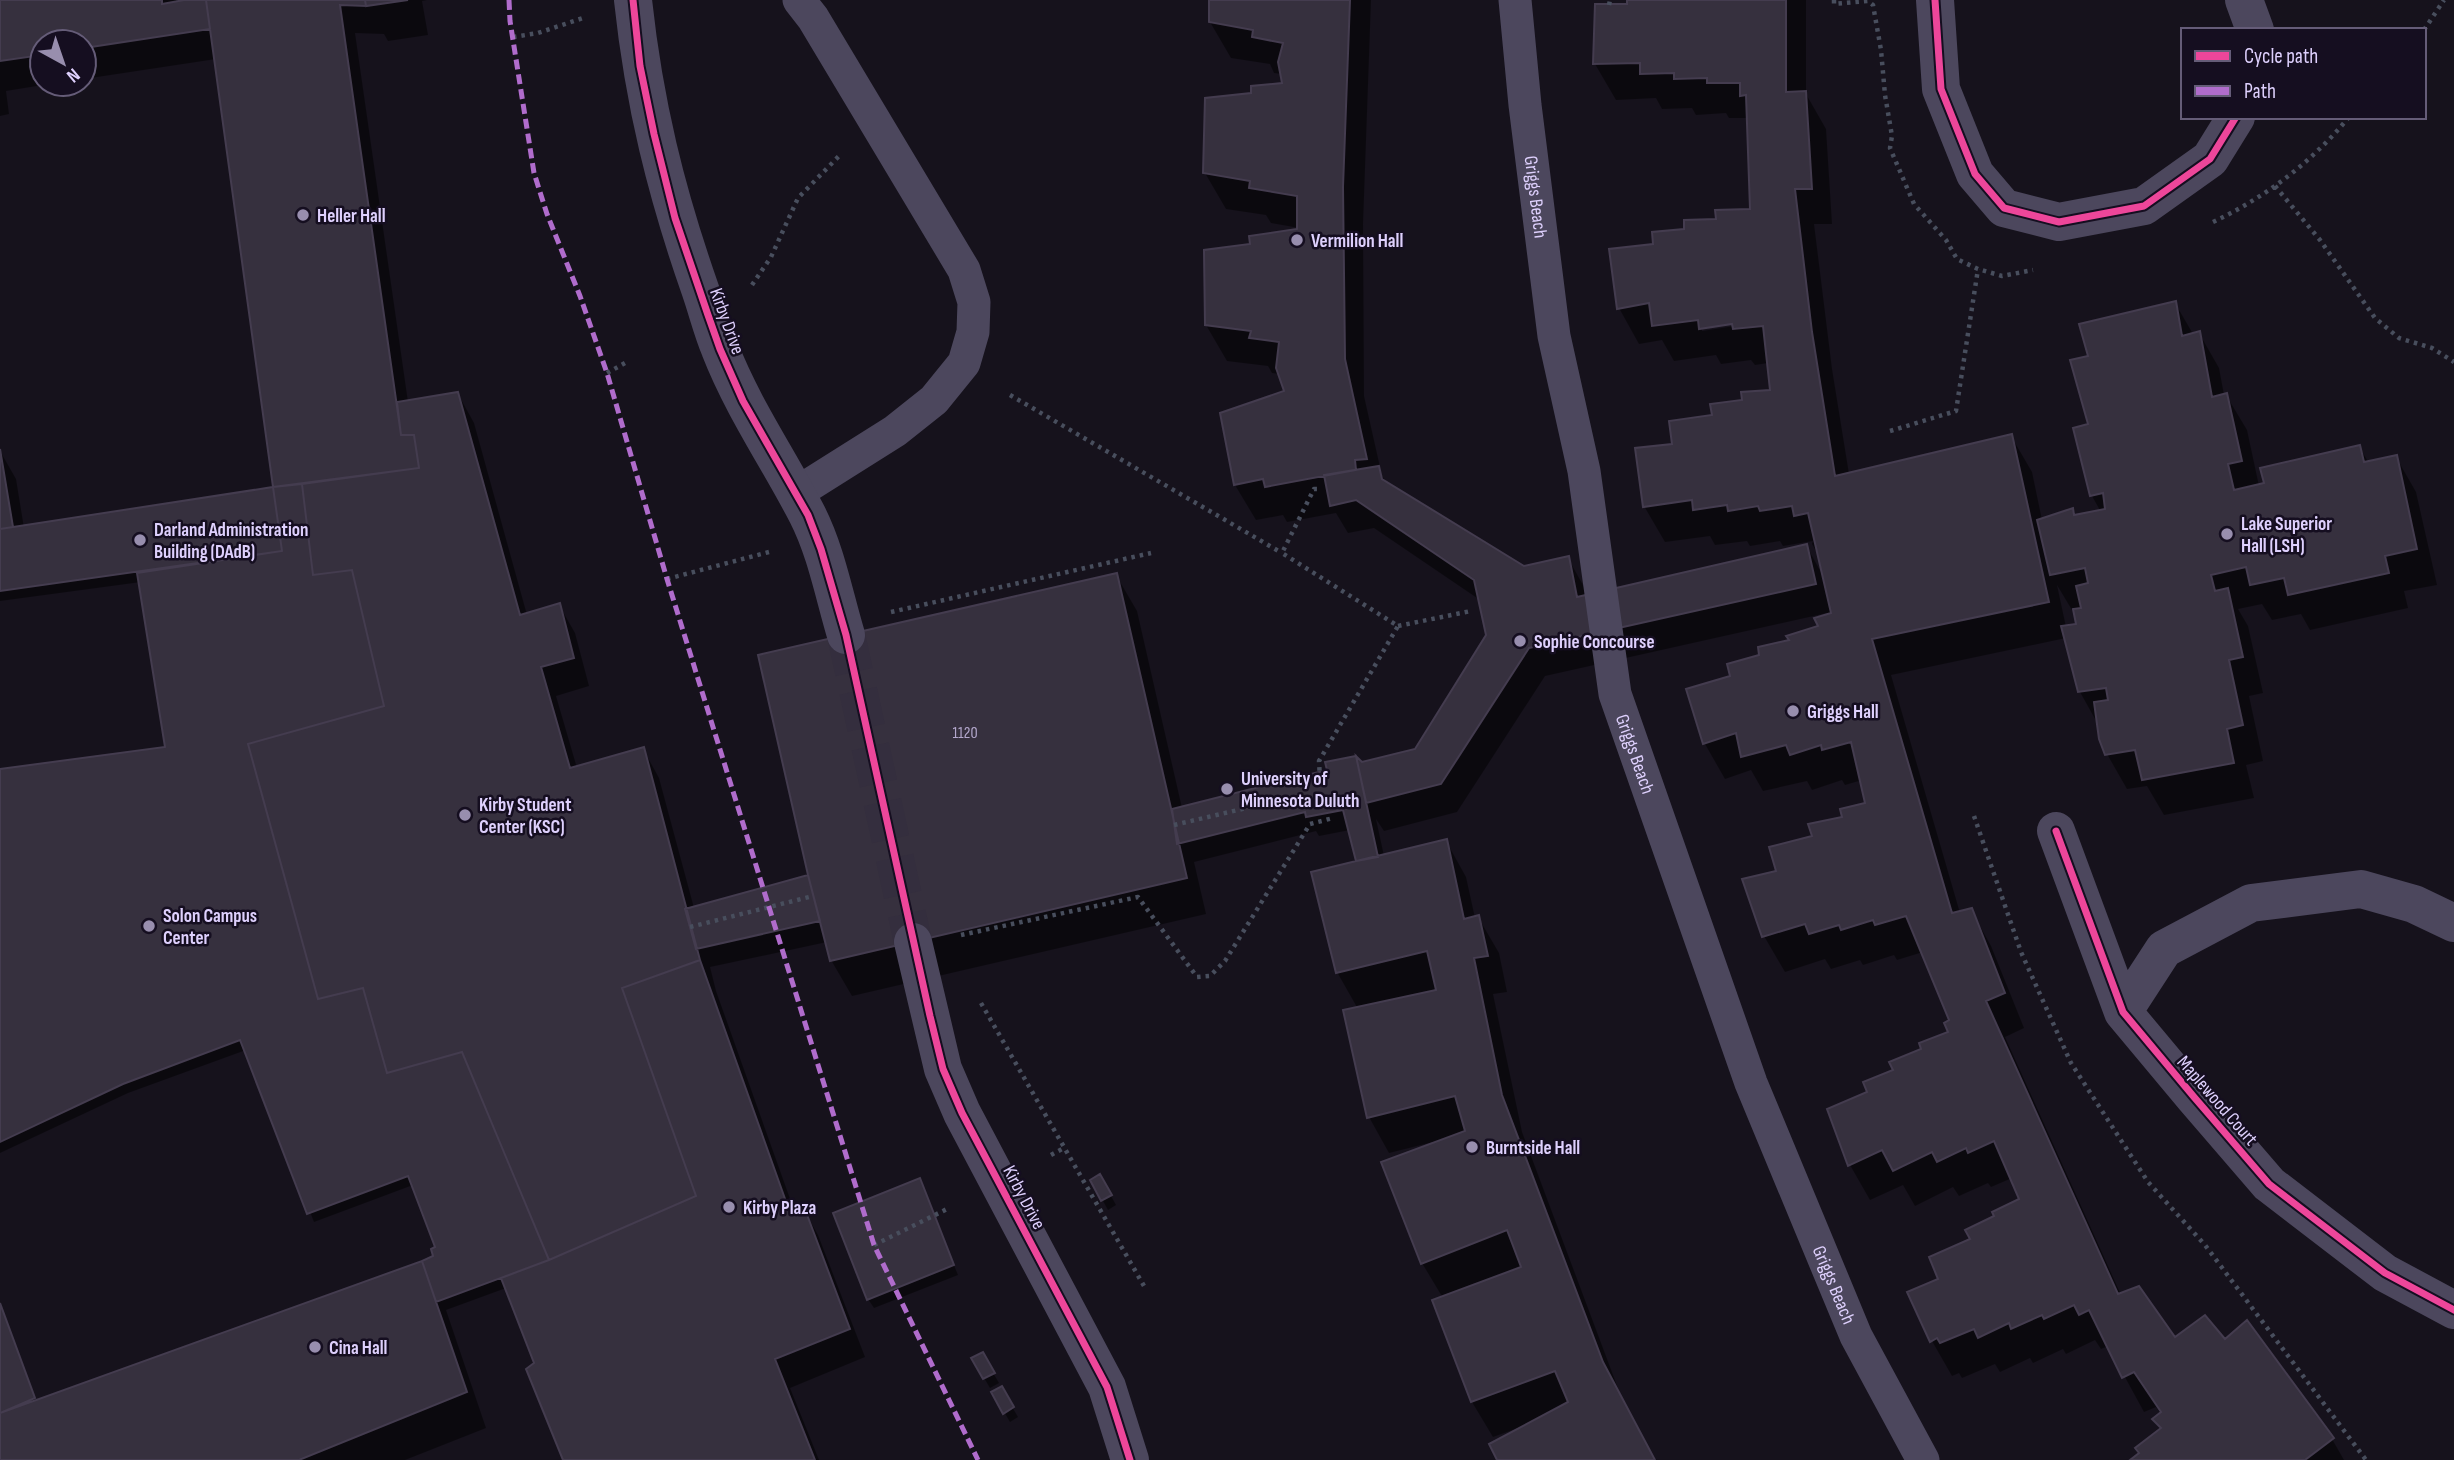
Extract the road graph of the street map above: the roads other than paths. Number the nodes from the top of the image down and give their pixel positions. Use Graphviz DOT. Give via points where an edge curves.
graph roads {
  1 [pos="633,0"];
  2 [pos="799,0"];
  3 [pos="1515,0"];
  4 [pos="1936,0"];
  5 [pos="2244,0"];
  6 [pos="2254,28"];
  7 [pos="2235,119"];
  8 [pos="796,494"];
  9 [pos="846,635"];
  10 [pos="2056,831"];
  11 [pos="2454,923"];
  12 [pos="912,942"];
  13 [pos="2123,1012"];
  14 [pos="2454,1310"];
  15 [pos="1129,1460"];
  16 [pos="1923,1460"];
  1 -- 8 [label="street, Kirby Drive" via="640,66 675,218 720,349 743,401"];
  2 -- 8 [label="lane" via="964,270 974,302 973,331 964,363 934,400 895,431"];
  3 -- 16 [label="lane, Griggs Beach" via="1554,336 1584,471 1615,694 1751,1083 1856,1336"];
  4 -- 7 [label="street" via="1941,89 1975,174 2004,208 2059,222 2144,206 2210,159"];
  5 -- 6 [label="street"];
  8 -- 9 [label="street, Kirby Drive" via="821,549"];
  10 -- 13 [label="street, Maplewood Court"];
  11 -- 13 [label="street" via="2414,904 2361,890 2251,903 2164,948"];
  12 -- 15 [label="street, Kirby Drive" via="943,1069 1107,1387"];
  13 -- 14 [label="street, Maplewood Court" via="2269,1184 2385,1273"];
}
